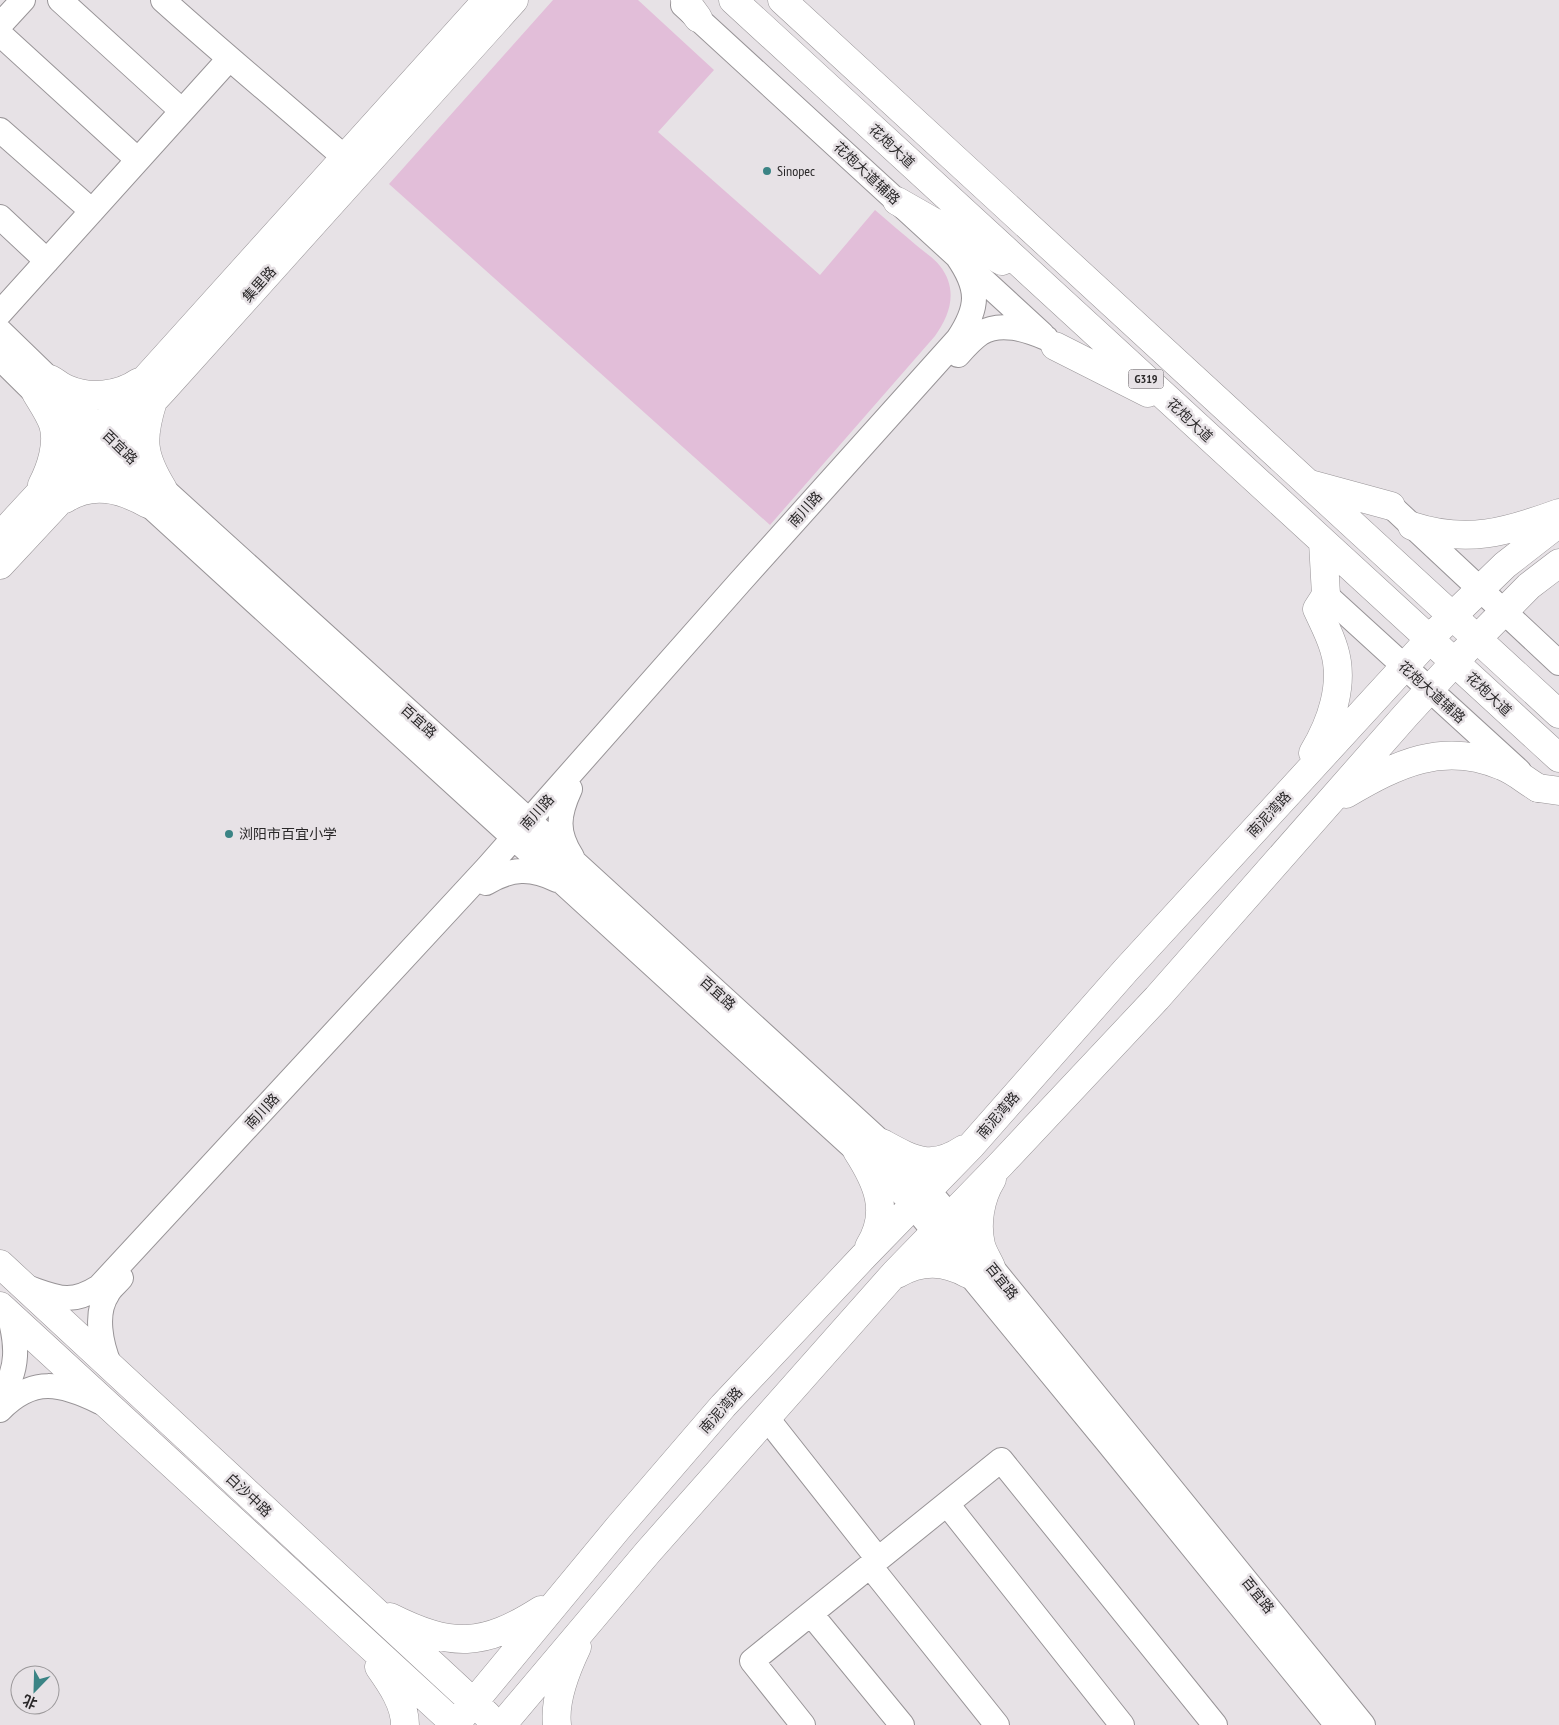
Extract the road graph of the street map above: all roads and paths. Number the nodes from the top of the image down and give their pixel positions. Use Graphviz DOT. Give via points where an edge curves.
graph roads {
  1 [pos="12,0"];
  2 [pos="23,0"];
  3 [pos="60,0"];
  4 [pos="163,0"];
  5 [pos="487,0"];
  6 [pos="514,0"];
  7 [pos="734,0"];
  8 [pos="782,0"];
  9 [pos="687,6"];
  10 [pos="0,13"];
  11 [pos="0,24"];
  12 [pos="0,34"];
  13 [pos="229,59"];
  14 [pos="182,111"];
  15 [pos="0,130"];
  16 [pos="345,158"];
  17 [pos="138,160"];
  18 [pos="897,201"];
  19 [pos="92,211"];
  20 [pos="0,217"];
  21 [pos="957,256"];
  22 [pos="47,261"];
  23 [pos="1046,287"];
  24 [pos="0,313"];
  25 [pos="0,331"];
  26 [pos="1051,342"];
  27 [pos="0,358"];
  28 [pos="43,386"];
  29 [pos="151,388"];
  30 [pos="1176,407"];
  31 [pos="101,443"];
  32 [pos="1307,483"];
  33 [pos="155,497"];
  34 [pos="48,500"];
  35 [pos="1391,506"];
  36 [pos="1559,513"];
  37 [pos="1559,523"];
  38 [pos="1412,526"];
  39 [pos="0,536"];
  40 [pos="1323,542"];
  41 [pos="1559,563"];
  42 [pos="0,565"];
  43 [pos="1480,589"];
  44 [pos="1326,595"];
  45 [pos="1504,612"];
  46 [pos="1452,616"];
  47 [pos="1430,639"];
  48 [pos="1477,639"];
  49 [pos="1455,663"];
  50 [pos="1559,663"];
  51 [pos="1404,666"];
  52 [pos="1430,690"];
  53 [pos="1559,714"];
  54 [pos="1559,758"];
  55 [pos="565,788"];
  56 [pos="1292,788"];
  57 [pos="1549,790"];
  58 [pos="488,798"];
  59 [pos="1322,810"];
  60 [pos="525,832"];
  61 [pos="575,863"];
  62 [pos="484,879"];
  63 [pos="565,884"];
  64 [pos="976,1141"];
  65 [pos="870,1147"];
  66 [pos="1001,1164"];
  67 [pos="920,1198"];
  68 [pos="942,1224"];
  69 [pos="863,1257"];
  70 [pos="0,1264"];
  71 [pos="980,1271"];
  72 [pos="892,1277"];
  73 [pos="24,1287"];
  74 [pos="4,1310"];
  75 [pos="110,1366"];
  76 [pos="0,1395"];
  77 [pos="108,1405"];
  78 [pos="0,1410"];
  79 [pos="766,1417"];
  80 [pos="947,1504"];
  81 [pos="874,1563"];
  82 [pos="563,1594"];
  83 [pos="368,1605"];
  84 [pos="811,1614"];
  85 [pos="587,1624"];
  86 [pos="357,1635"];
  87 [pos="474,1703"];
  88 [pos="406,1725"];
  89 [pos="456,1725"];
  90 [pos="498,1725"];
  91 [pos="502,1725"];
  92 [pos="557,1725"];
  93 [pos="803,1725"];
  94 [pos="902,1725"];
  95 [pos="997,1725"];
  96 [pos="1122,1725"];
  97 [pos="1215,1725"];
  98 [pos="1336,1725"];
  99 [pos="1363,1725"];
  1 -- 10 [label="street"];
  2 -- 11 [label="street"];
  3 -- 14 [label="street"];
  4 -- 13 [label="street"];
  5 -- 16 [label="main road, 集里路"];
  6 -- 29 [label="main road, 集里路"];
  7 -- 23 [label="main road, 花炮大道 / G319"];
  8 -- 32 [label="main road, G319"];
  9 -- 18 [label="street, 花炮大道辅路"];
  12 -- 17 [label="street"];
  13 -- 14 [label="street"];
  13 -- 16 [label="street"];
  14 -- 17 [label="street"];
  15 -- 19 [label="street"];
  16 -- 29 [label="main road, 集里路"];
  17 -- 19 [label="street"];
  18 -- 21 [label="street, 花炮大道辅路"];
  18 -- 23 [label="main road"];
  19 -- 22 [label="street"];
  20 -- 22 [label="street"];
  21 -- 26 [label="street, 花炮大道辅路"];
  21 -- 55 [label="street, 南川路" via="972,281 974,301 972,315 958,339 739,583"];
  22 -- 24 [label="street"];
  23 -- 30 [label="main road, 花炮大道 / G319"];
  25 -- 28 [label="street, 百宜路"];
  26 -- 30 [label="main road"];
  26 -- 55 [label="street, 南川路" via="1031,332 1005,327 976,337"];
  27 -- 28 [label="street, 百宜路"];
  28 -- 29 [label="main road" via="102,395 133,386"];
  28 -- 31 [label="street, 百宜路"];
  28 -- 34 [label="main road" via="54,436 48,471"];
  29 -- 31 [label="main road, 集里路"];
  29 -- 33 [label="main road" via="145,445"];
  30 -- 40 [label="main road, 花炮大道 / G319"];
  31 -- 33 [label="street, 百宜路"];
  31 -- 34 [label="main road, 集里路"];
  32 -- 35 [label="main road"];
  32 -- 46 [label="main road, G319"];
  33 -- 34 [label="main road" via="135,497 105,488 88,488"];
  33 -- 58 [label="street, 百宜路"];
  34 -- 39 [label="main road, 集里路"];
  34 -- 42 [label="main road, 集里路"];
  35 -- 38 [label="street"];
  36 -- 38 [label="main road" via="1506,530 1478,535 1433,533"];
  37 -- 43 [label="main road, 南泥湾路"];
  38 -- 43 [label="street"];
  40 -- 44 [label="main road"];
  40 -- 47 [label="main road, 花炮大道 / G319"];
  41 -- 45 [label="main road" via="1529,586"];
  43 -- 45 [label="street"];
  43 -- 46 [label="main road, 南泥湾路"];
  44 -- 51 [label="street, 花炮大道辅路"];
  44 -- 56 [label="main road" via="1317,609 1335,650 1338,674 1336,700 1317,747"];
  45 -- 48 [label="main road"];
  45 -- 50 [label="street"];
  46 -- 47 [label="main road, 南泥湾路"];
  46 -- 48 [label="main road, G319"];
  47 -- 49 [label="main road, 花炮大道 / G319"];
  47 -- 51 [label="main road, 南泥湾路"];
  48 -- 49 [label="main road"];
  48 -- 53 [label="main road, G319"];
  49 -- 52 [label="main road"];
  49 -- 54 [label="main road, 花炮大道 / G319"];
  51 -- 52 [label="street, 花炮大道辅路"];
  51 -- 56 [label="main road, 南泥湾路"];
  52 -- 57 [label="street, 花炮大道辅路"];
  52 -- 59 [label="main road"];
  55 -- 58 [label="street" via="525,799 507,795"];
  55 -- 60 [label="street, 南川路"];
  55 -- 61 [label="street" via="560,825 562,838"];
  56 -- 64 [label="main road, 南泥湾路"];
  57 -- 59 [label="main road" via="1503,766 1458,754 1408,762 1386,771"];
  58 -- 60 [label="street, 百宜路"];
  58 -- 62 [label="street" via="492,838"];
  59 -- 66 [label="main road" via="1157,998"];
  60 -- 61 [label="street, 百宜路"];
  60 -- 62 [label="street, 南川路"];
  60 -- 63 [label="street, 百宜路"];
  61 -- 65 [label="street, 百宜路"];
  62 -- 63 [label="street" via="526,871"];
  62 -- 73 [label="street, 南川路" via="99,1288 78,1298 65,1299"];
  62 -- 75 [label="street, 南川路" via="108,1293 103,1302 100,1323 102,1346"];
  63 -- 65 [label="street, 百宜路"];
  64 -- 65 [label="main road" via="961,1151 931,1162"];
  64 -- 67 [label="main road, 南泥湾路"];
  65 -- 67 [label="street, 百宜路"];
  65 -- 69 [label="main road" via="873,1178 880,1201 877,1227"];
  66 -- 68 [label="main road"];
  66 -- 71 [label="main road" via="989,1184 979,1216"];
  67 -- 68 [label="street, 百宜路"];
  67 -- 69 [label="main road, 南泥湾路"];
  68 -- 71 [label="street, 百宜路"];
  68 -- 72 [label="main road"];
  69 -- 82 [label="main road, 南泥湾路" via="724,1406"];
  70 -- 73 [label="main road, 白沙中路"];
  71 -- 72 [label="main road" via="932,1263 918,1265"];
  71 -- 98 [label="street, 百宜路" via="1115,1452"];
  71 -- 99 [label="street, 百宜路"];
  72 -- 79 [label="main road"];
  73 -- 75 [label="main road, 白沙中路"];
  74 -- 76 [label="street" via="16,1343 15,1360 6,1388"];
  74 -- 77 [label="main road"];
  75 -- 83 [label="main road, 白沙中路"];
  77 -- 78 [label="street" via="77,1391 42,1386 26,1390"];
  77 -- 86 [label="main road"];
  79 -- 81 [label="street"];
  79 -- 85 [label="main road"];
  80 -- 81 [label="street"];
  80 -- 96 [label="street"];
  80 -- 97 [label="street" via="1002,1460"];
  81 -- 84 [label="street"];
  81 -- 95 [label="street"];
  82 -- 83 [label="main road" via="510,1629 474,1639 433,1635"];
  82 -- 87 [label="main road, 南泥湾路"];
  83 -- 87 [label="main road, 白沙中路"];
  84 -- 93 [label="street" via="752,1662"];
  84 -- 94 [label="street"];
  85 -- 91 [label="main road"];
  85 -- 92 [label="main road" via="564,1679"];
  86 -- 88 [label="main road" via="399,1700"];
  86 -- 89 [label="main road"];
  87 -- 89 [label="main road, 南泥湾路"];
  87 -- 90 [label="main road, 白沙中路"];
}
